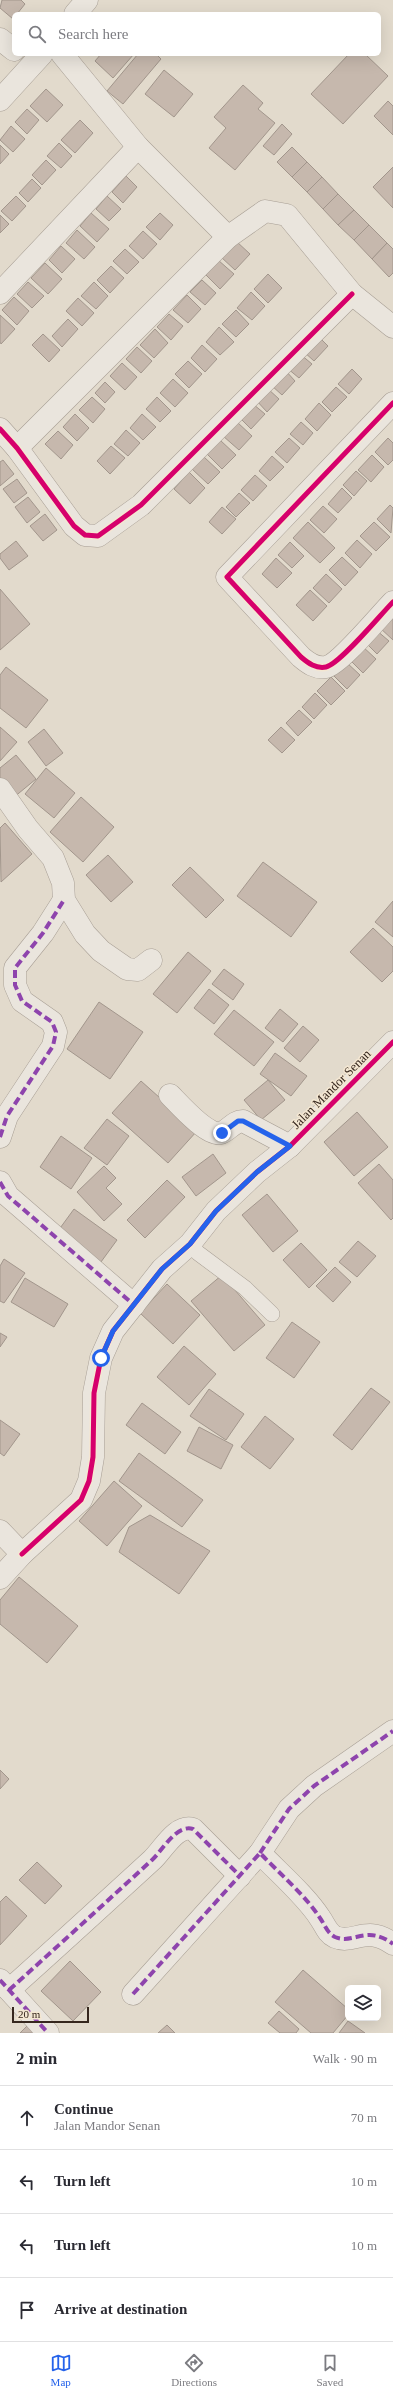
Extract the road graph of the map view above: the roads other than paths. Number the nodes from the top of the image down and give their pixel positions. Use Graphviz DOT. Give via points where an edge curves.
graph roads {
  1 [pos="87,0"];
  2 [pos="77,12"];
  3 [pos="0,39"];
  4 [pos="12,48"];
  5 [pos="64,56"];
  6 [pos="31,57"];
  7 [pos="0,100"];
  8 [pos="138,147"];
  9 [pos="228,238"];
  10 [pos="0,293"];
  11 [pos="352,294"];
  12 [pos="393,327"];
  13 [pos="393,403"];
  14 [pos="0,429"];
  15 [pos="17,448"];
  16 [pos="393,602"];
  17 [pos="0,789"];
  18 [pos="64,900"];
  19 [pos="151,960"];
  20 [pos="393,1042"];
  21 [pos="170,1095"];
  22 [pos="0,1136"];
  23 [pos="290,1146"];
  24 [pos="0,1182"];
  25 [pos="190,1244"];
  26 [pos="134,1305"];
  27 [pos="272,1314"];
  28 [pos="0,1531"];
  29 [pos="22,1554"];
  30 [pos="0,1578"];
  31 [pos="393,1731"];
  32 [pos="260,1853"];
  33 [pos="240,1876"];
  34 [pos="393,1944"];
  35 [pos="5,1985"];
  36 [pos="133,1994"];
  37 [pos="48,2033"];
  1 -- 2 [label="street"];
  3 -- 4 [label="street"];
  5 -- 8 [label="street"];
  6 -- 7 [label="street"];
  8 -- 9 [label="street"];
  8 -- 10 [label="street"];
  9 -- 11 [label="street" via="265,211 287,215"];
  9 -- 15 [label="street"];
  11 -- 12 [label="street"];
  11 -- 15 [label="street" via="141,506 98,536 85,535 74,526"];
  13 -- 16 [label="street" via="227,577 301,657 309,664 319,667 327,667 339,658"];
  14 -- 15 [label="street"];
  17 -- 18 [label="street" via="28,829 53,858 63,883"];
  18 -- 19 [label="street" via="85,934 101,951 127,969 138,970"];
  18 -- 22 [label="street" via="43,933 15,968 15,985 22,1001 52,1022 56,1032 53,1046 7,1116"];
  20 -- 23 [label="street, Jalan Mandor Senan"];
  21 -- 23 [label="street" via="201,1125 215,1133 222,1133 238,1121 243,1121"];
  23 -- 25 [label="street, Jalan Mandor Senan" via="257,1172 216,1211"];
  24 -- 26 [label="street" via="8,1196"];
  25 -- 26 [label="street, Jalan Mandor Senan" via="162,1269"];
  25 -- 27 [label="lane" via="198,1253 245,1288"];
  26 -- 29 [label="street, Jalan Mandor Senan" via="113,1331 101,1358 94,1393 93,1457 89,1481 81,1500"];
  28 -- 29 [label="street"];
  29 -- 30 [label="street, Jalan Mandor Senan"];
  31 -- 32 [label="street" via="314,1786 289,1809"];
  32 -- 33 [label="street"];
  32 -- 34 [label="street" via="336,1937 366,1934 383,1937"];
  33 -- 35 [label="street" via="193,1829 181,1829 156,1857"];
  33 -- 36 [label="street"];
  35 -- 37 [label="street"];
}
